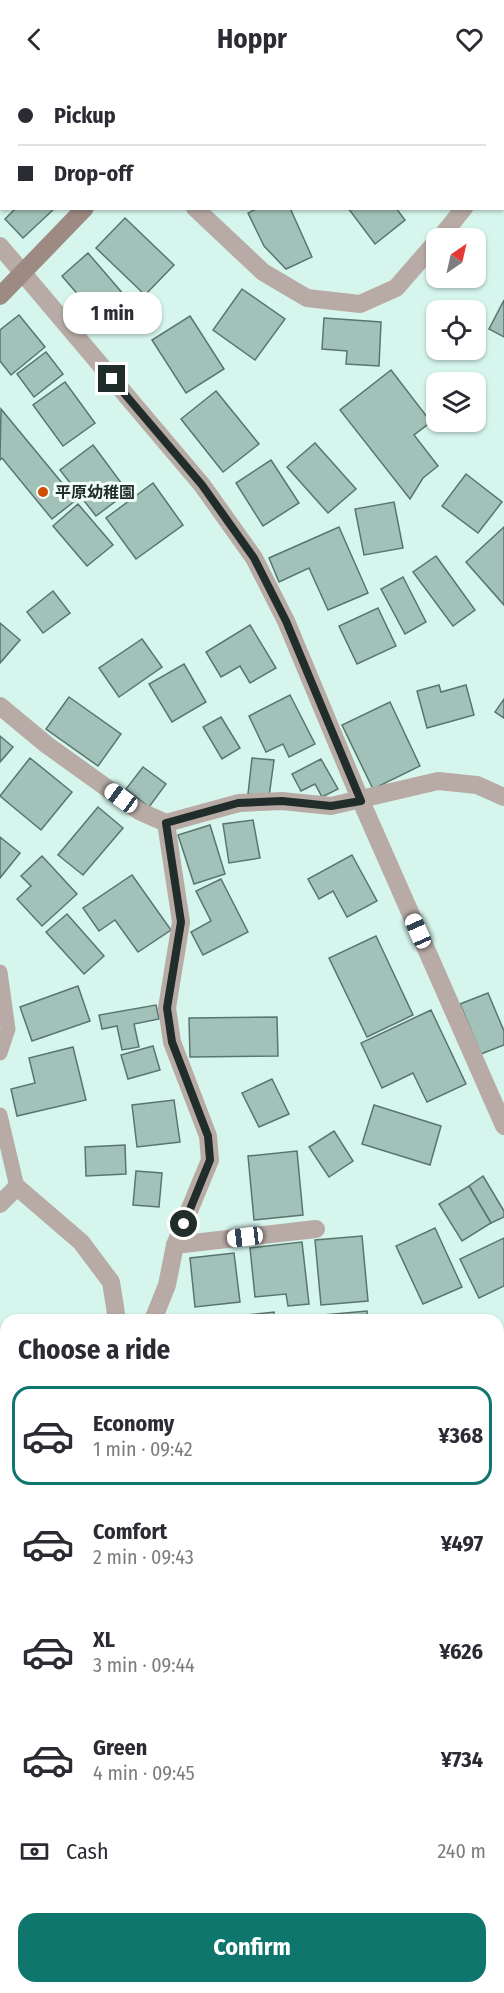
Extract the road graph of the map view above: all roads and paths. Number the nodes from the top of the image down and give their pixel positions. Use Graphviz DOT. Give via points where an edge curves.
graph roads {
  1 [pos="83,210"];
  2 [pos="197,210"];
  3 [pos="462,210"];
  4 [pos="448,228"];
  5 [pos="0,246"];
  6 [pos="426,254"];
  7 [pos="22,272"];
  8 [pos="0,296"];
  9 [pos="0,706"];
  10 [pos="504,797"];
  11 [pos="361,801"];
  12 [pos="166,823"];
  13 [pos="0,972"];
  14 [pos="0,1053"];
  15 [pos="0,1116"];
  16 [pos="504,1126"];
  17 [pos="17,1187"];
  18 [pos="0,1204"];
  19 [pos="316,1228"];
  20 [pos="175,1245"];
  21 [pos="116,1314"];
  22 [pos="155,1314"];
  1 -- 7 [label="street"];
  2 -- 6 [label="street" via="263,272 308,298 360,304 396,288"];
  3 -- 4 [label="street"];
  5 -- 7 [label="street"];
  7 -- 8 [label="street"];
  7 -- 11 [label="street" via="202,485 254,558 286,621"];
  9 -- 12 [label="street" via="139,811"];
  10 -- 11 [label="street" via="477,785 438,781"];
  11 -- 12 [label="street" via="331,806 282,801 238,803"];
  11 -- 16 [label="street"];
  12 -- 20 [label="street" via="181,922 167,1008 172,1042 208,1136 210,1160"];
  13 -- 14 [label="lane" via="8,1029"];
  15 -- 17 [label="lane"];
  17 -- 18 [label="street"];
  17 -- 21 [label="street" via="81,1242 111,1282"];
  19 -- 20 [label="street"];
  20 -- 22 [label="street" via="167,1285"];
}
